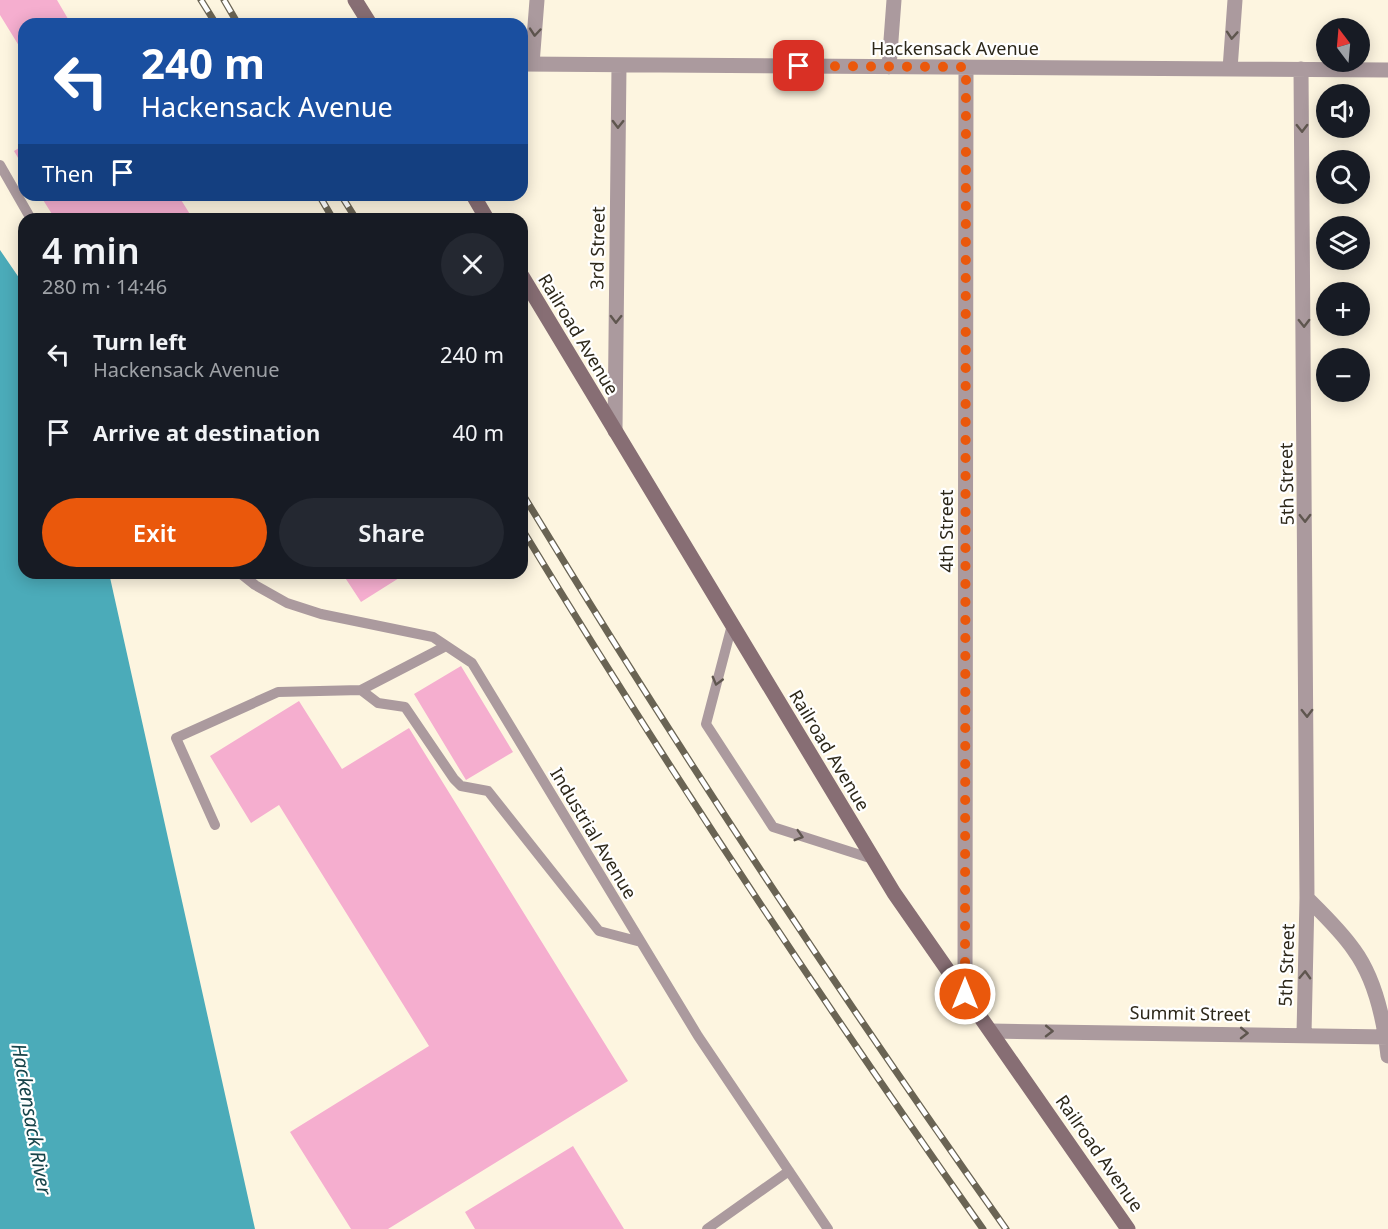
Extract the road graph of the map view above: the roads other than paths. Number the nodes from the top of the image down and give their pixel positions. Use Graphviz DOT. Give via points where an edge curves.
graph roads {
  1 [pos="355,0"];
  2 [pos="537,0"];
  3 [pos="894,0"];
  4 [pos="1235,0"];
  5 [pos="366,18"];
  6 [pos="528,58"];
  7 [pos="528,64"];
  8 [pos="619,66"];
  9 [pos="889,67"];
  10 [pos="966,67"];
  11 [pos="1230,69"];
  12 [pos="1301,69"];
  13 [pos="1388,70"];
  14 [pos="0,165"];
  15 [pos="18,196"];
  16 [pos="528,286"];
  17 [pos="615,431"];
  18 [pos="248,579"];
  19 [pos="732,625"];
  20 [pos="446,646"];
  21 [pos="361,690"];
  22 [pos="215,825"];
  23 [pos="873,859"];
  24 [pos="1308,898"];
  25 [pos="641,942"];
  26 [pos="965,994"];
  27 [pos="991,1030"];
  28 [pos="1304,1034"];
  29 [pos="1387,1037"];
  30 [pos="1388,1056"];
  31 [pos="789,1171"];
  32 [pos="707,1229"];
  33 [pos="828,1229"];
  34 [pos="1128,1229"];
  1 -- 5 [label="main road"];
  2 -- 6 [label="street, one-way"];
  3 -- 9 [label="street"];
  4 -- 11 [label="street, one-way"];
  7 -- 8 [label="street, Hackensack Avenue"];
  8 -- 9 [label="street, Hackensack Avenue"];
  8 -- 17 [label="street, 3rd Street, one-way"];
  9 -- 10 [label="street, Hackensack Avenue"];
  10 -- 11 [label="street, Hackensack Avenue"];
  10 -- 26 [label="street, 4th Street"];
  11 -- 12 [label="street, Hackensack Avenue"];
  12 -- 13 [label="street, Hackensack Avenue"];
  12 -- 24 [label="street, 5th Street, one-way"];
  14 -- 15 [label="lane"];
  16 -- 17 [label="main road, Railroad Avenue"];
  17 -- 19 [label="main road, Railroad Avenue"];
  18 -- 20 [label="lane, Industrial Avenue" via="287,603 321,614 434,637"];
  19 -- 23 [label="main road, Railroad Avenue"];
  19 -- 23 [label="lane, one-way" via="706,724 773,827"];
  20 -- 21 [label="lane"];
  20 -- 25 [label="lane, Industrial Avenue" via="472,663"];
  21 -- 22 [label="lane" via="278,692 176,738"];
  21 -- 25 [label="lane" via="378,703 405,707 454,779 461,786 488,791 599,931"];
  23 -- 26 [label="main road, Railroad Avenue"];
  28 -- 24 [label="street, 5th Street, one-way"];
  24 -- 29 [label="street, 5th Street" via="1354,950 1367,972"];
  25 -- 31 [label="lane, Industrial Avenue" via="698,1036"];
  26 -- 27 [label="main road, Railroad Avenue"];
  27 -- 28 [label="street, Summit Street, one-way"];
  27 -- 34 [label="main road, Railroad Avenue"];
  28 -- 29 [label="street, Summit Street"];
  29 -- 30 [label="street, 5th Street"];
  31 -- 32 [label="lane"];
  31 -- 33 [label="lane, Industrial Avenue"];
}
